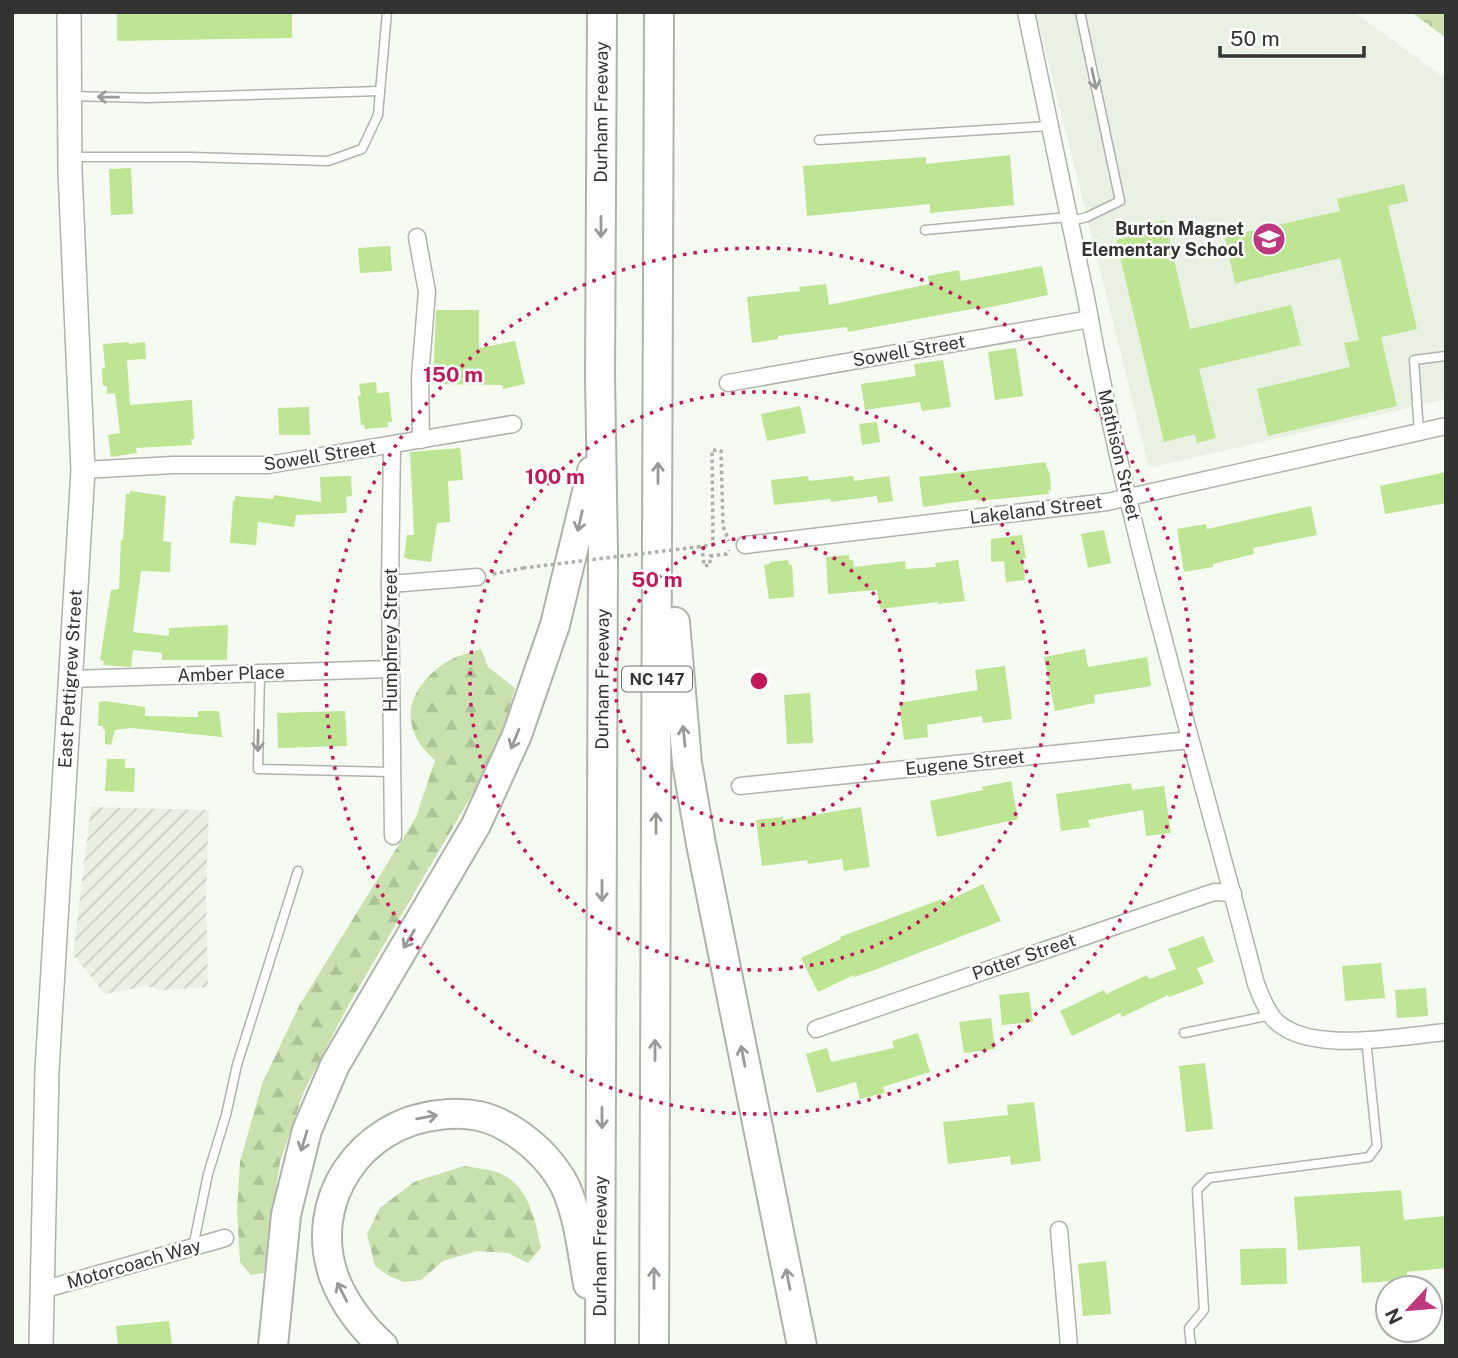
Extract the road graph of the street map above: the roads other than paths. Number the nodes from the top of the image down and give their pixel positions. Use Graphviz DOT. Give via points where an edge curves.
graph roads {
  1 [pos="69,12"];
  2 [pos="387,12"];
  3 [pos="602,12"];
  4 [pos="659,12"];
  5 [pos="1026,12"];
  6 [pos="1080,12"];
  7 [pos="380,91"];
  8 [pos="68,96"];
  9 [pos="1050,126"];
  10 [pos="819,140"];
  11 [pos="70,157"];
  12 [pos="1070,219"];
  13 [pos="925,230"];
  14 [pos="417,237"];
  15 [pos="1090,319"];
  16 [pos="1446,356"];
  17 [pos="728,383"];
  18 [pos="513,424"];
  19 [pos="1446,426"];
  20 [pos="601,430"];
  21 [pos="1419,432"];
  22 [pos="421,440"];
  23 [pos="391,445"];
  24 [pos="83,470"];
  25 [pos="1129,498"];
  26 [pos="657,523"];
  27 [pos="738,545"];
  28 [pos="477,577"];
  29 [pos="390,584"];
  30 [pos="390,669"];
  31 [pos="260,673"];
  32 [pos="71,679"];
  33 [pos="1190,740"];
  34 [pos="392,772"];
  35 [pos="740,786"];
  36 [pos="393,836"];
  37 [pos="298,871"];
  38 [pos="1233,893"];
  39 [pos="1272,1016"];
  40 [pos="816,1029"];
  41 [pos="1446,1032"];
  42 [pos="1184,1033"];
  43 [pos="1366,1039"];
  44 [pos="1059,1230"];
  45 [pos="225,1238"];
  46 [pos="193,1247"];
  47 [pos="42,1290"];
  48 [pos="41,1346"];
  49 [pos="273,1346"];
  50 [pos="383,1346"];
  51 [pos="600,1346"];
  52 [pos="654,1346"];
  53 [pos="802,1346"];
  54 [pos="1069,1346"];
  55 [pos="1191,1346"];
  1 -- 8 [label="street, East Pettigrew Street"];
  2 -- 7 [label="lane"];
  3 -- 20 [label="highway, Durham Freeway / NC 147, one-way"];
  26 -- 4 [label="highway, NC 147, one-way"];
  5 -- 9 [label="street, Mathison Street"];
  6 -- 12 [label="lane, one-way" via="1120,201 1087,217"];
  7 -- 8 [label="lane, one-way"];
  7 -- 11 [label="lane" via="378,115 362,149 328,161"];
  8 -- 11 [label="street, East Pettigrew Street"];
  9 -- 10 [label="lane"];
  9 -- 12 [label="street, Mathison Street"];
  11 -- 24 [label="street, East Pettigrew Street"];
  12 -- 13 [label="lane"];
  12 -- 15 [label="street, Mathison Street"];
  14 -- 22 [label="street" via="427,292 420,377"];
  15 -- 17 [label="street, Sowell Street"];
  15 -- 25 [label="street, Mathison Street"];
  16 -- 21 [label="lane" via="1414,360"];
  18 -- 22 [label="street, Sowell Street"];
  19 -- 21 [label="street, Lakeland Street"];
  20 -- 49 [label="highway, one-way" via="555,625 517,735 476,825 335,1065 307,1130 286,1215"];
  20 -- 51 [label="highway, Durham Freeway / NC 147, one-way"];
  21 -- 25 [label="street, Lakeland Street"];
  22 -- 23 [label="street, Sowell Street"];
  23 -- 24 [label="street, Sowell Street" via="268,466"];
  23 -- 29 [label="street, Humphrey Street"];
  24 -- 32 [label="street, East Pettigrew Street"];
  25 -- 27 [label="street, Lakeland Street"];
  25 -- 33 [label="street, Mathison Street"];
  52 -- 26 [label="highway, NC 147, one-way"];
  53 -- 26 [label="highway, one-way" via="698,831 687,763 673,593"];
  28 -- 29 [label="street"];
  29 -- 30 [label="street, Humphrey Street"];
  30 -- 31 [label="street, Amber Place"];
  30 -- 34 [label="street, Humphrey Street"];
  31 -- 32 [label="street, Amber Place"];
  31 -- 34 [label="lane, one-way" via="258,769"];
  32 -- 47 [label="street, East Pettigrew Street" via="47,1070"];
  33 -- 35 [label="street, Eugene Street"];
  33 -- 38 [label="street, Mathison Street"];
  34 -- 36 [label="street, Humphrey Street"];
  37 -- 46 [label="lane" via="237,1065"];
  38 -- 39 [label="street, Mathison Street" via="1256,984"];
  38 -- 40 [label="street, Potter Street" via="1214,892"];
  39 -- 42 [label="lane"];
  39 -- 43 [label="street" via="1292,1032 1314,1040"];
  41 -- 43 [label="street"];
  43 -- 55 [label="lane" via="1374,1152 1363,1158 1209,1178 1197,1190 1204,1310 1189,1328"];
  44 -- 54 [label="street"];
  45 -- 46 [label="street, Motorcoach Way"];
  46 -- 47 [label="street, Motorcoach Way"];
  47 -- 48 [label="street, East Pettigrew Street"];
  50 -- 51 [label="highway, one-way" via="355,1316 333,1275 329,1212 337,1186 368,1144 405,1122 452,1113 494,1120 533,1144 550,1162 575,1212"];
}
